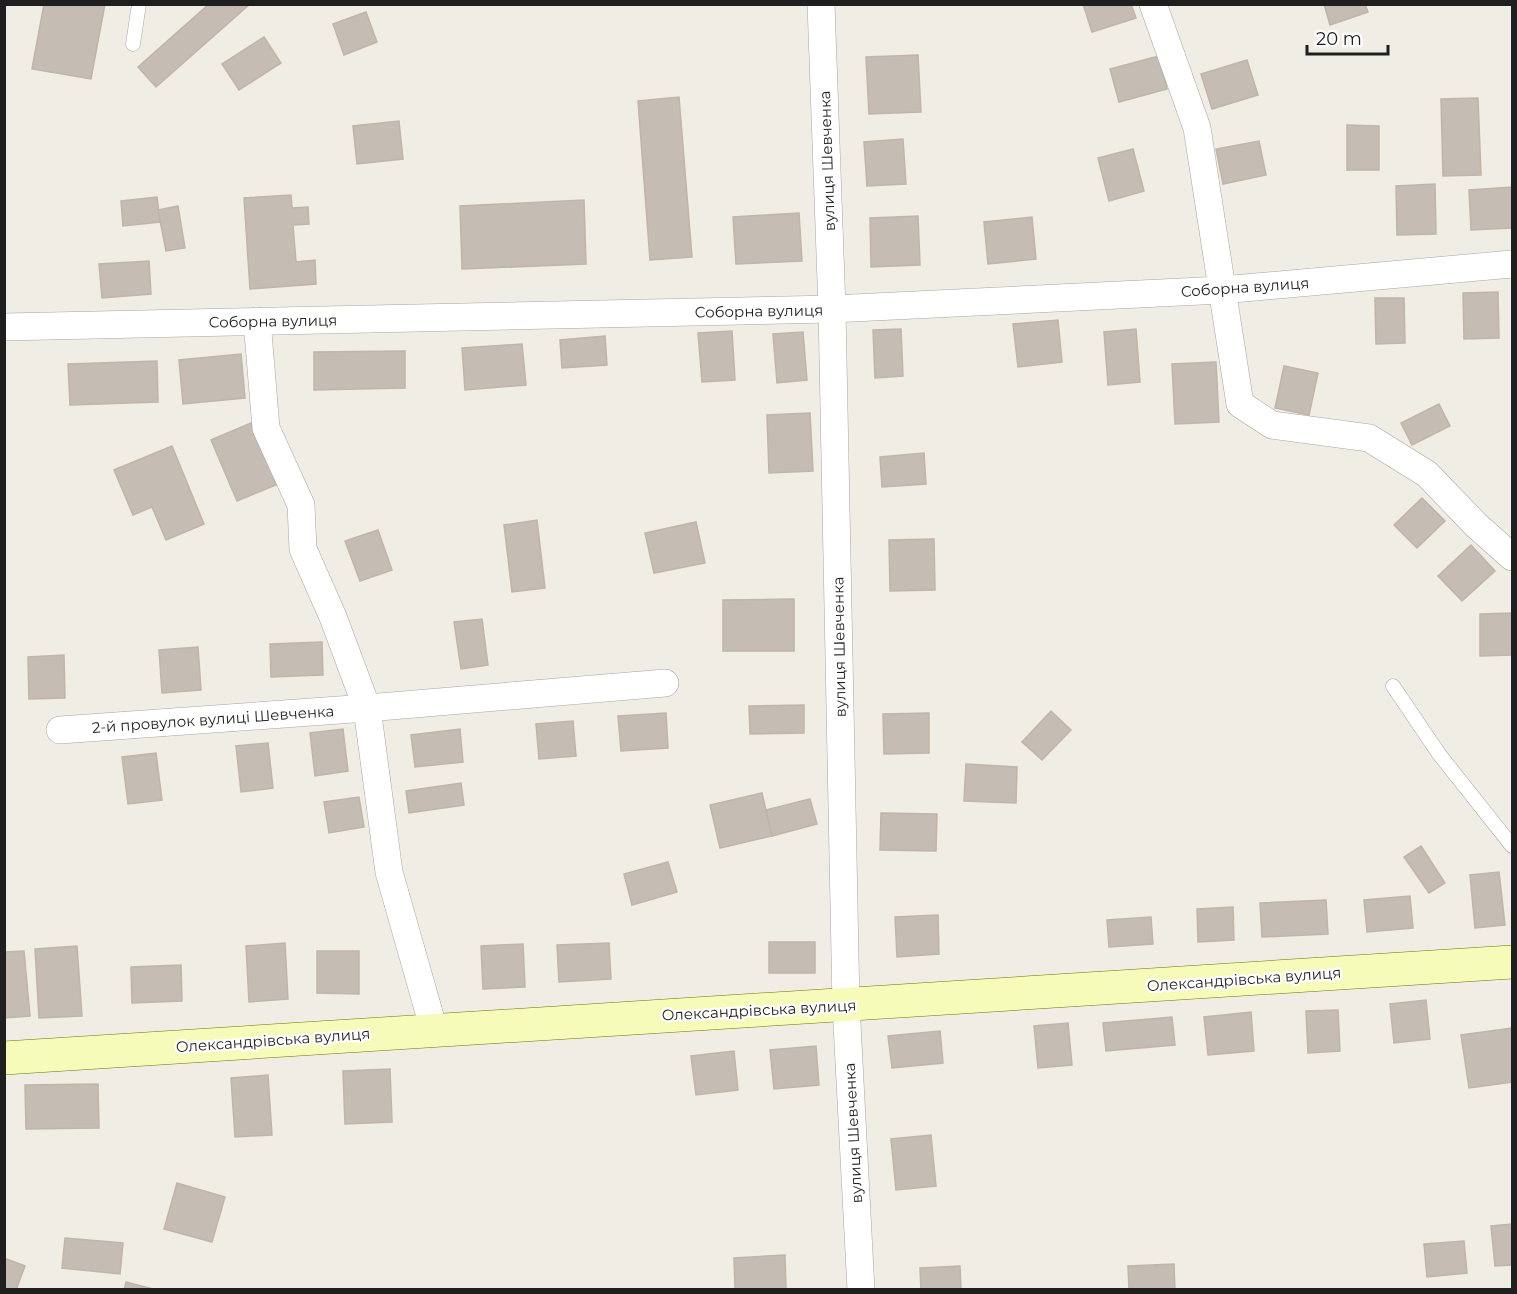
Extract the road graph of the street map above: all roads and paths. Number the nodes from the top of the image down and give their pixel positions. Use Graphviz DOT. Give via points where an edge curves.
graph roads {
  1 [pos="139,4"];
  2 [pos="821,4"];
  3 [pos="1153,4"];
  4 [pos="133,44"];
  5 [pos="1512,264"];
  6 [pos="1222,290"];
  7 [pos="832,309"];
  8 [pos="257,321"];
  9 [pos="4,327"];
  10 [pos="1512,557"];
  11 [pos="664,683"];
  12 [pos="1393,686"];
  13 [pos="367,708"];
  14 [pos="60,730"];
  15 [pos="1512,846"];
  16 [pos="1512,962"];
  17 [pos="846,1005"];
  18 [pos="434,1030"];
  19 [pos="4,1058"];
  20 [pos="861,1290"];
  1 -- 4 [label="lane"];
  2 -- 7 [label="street, вулиця Шевченка"];
  3 -- 6 [label="street" via="1197,128"];
  5 -- 6 [label="street, Соборна вулиця"];
  6 -- 7 [label="street, Соборна вулиця"];
  6 -- 10 [label="street" via="1240,404 1272,425 1369,438 1427,474"];
  7 -- 8 [label="street, Соборна вулиця"];
  7 -- 17 [label="street, вулиця Шевченка"];
  8 -- 9 [label="street, Соборна вулиця"];
  8 -- 13 [label="street" via="266,428 302,505 303,549"];
  11 -- 13 [label="street, 2-й провулок вулиці Шевченка"];
  12 -- 15 [label="lane" via="1439,754"];
  13 -- 14 [label="street, 2-й провулок вулиці Шевченка"];
  13 -- 18 [label="street" via="389,872"];
  16 -- 17 [label="main road, Олександрівська вулиця"];
  17 -- 18 [label="main road, Олександрівська вулиця"];
  17 -- 20 [label="street, вулиця Шевченка"];
  18 -- 19 [label="main road, Олександрівська вулиця"];
}
